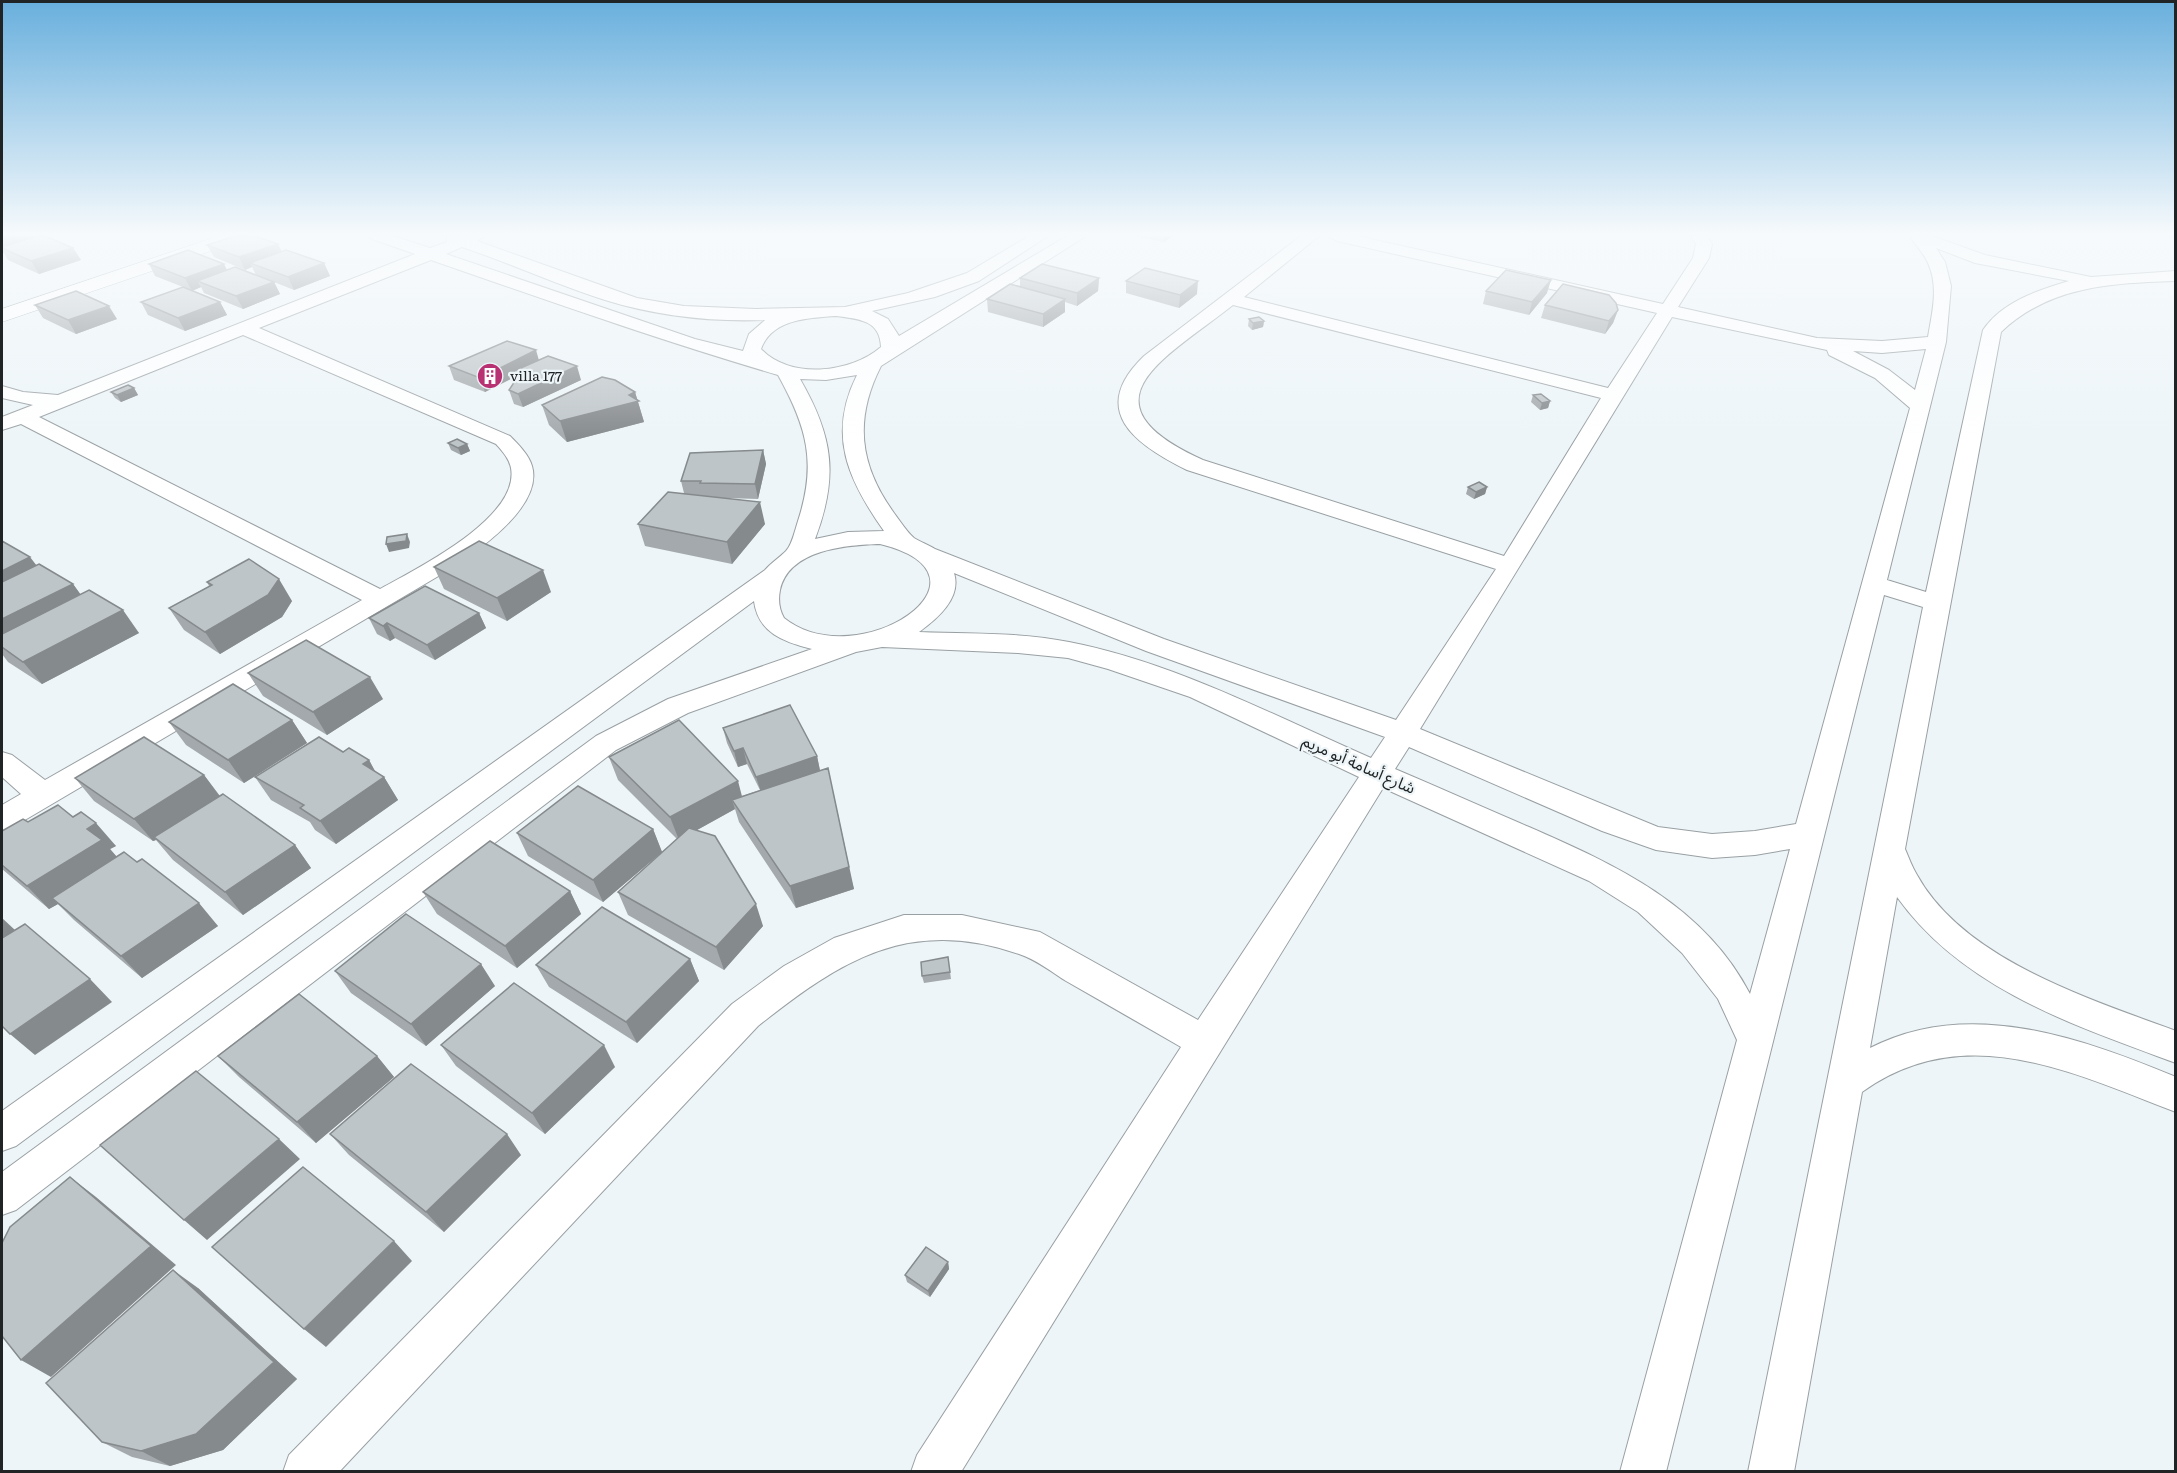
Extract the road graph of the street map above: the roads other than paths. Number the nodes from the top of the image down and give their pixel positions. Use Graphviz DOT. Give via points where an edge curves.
graph roads {
  1 [pos="18,305"];
  2 [pos="27,305"];
  3 [pos="304,305"];
  4 [pos="578,305"];
  5 [pos="647,305"];
  6 [pos="882,305"];
  7 [pos="964,305"];
  8 [pos="1224,305"];
  9 [pos="1255,305"];
  10 [pos="1645,305"];
  11 [pos="1672,305"];
  12 [pos="1941,305"];
  13 [pos="2021,305"];
  14 [pos="1669,310"];
  15 [pos="837,311"];
  16 [pos="3,312"];
  17 [pos="805,312"];
  18 [pos="245,329"];
  19 [pos="1938,342"];
  20 [pos="1817,344"];
  21 [pos="891,349"];
  22 [pos="758,361"];
  23 [pos="872,363"];
  24 [pos="787,372"];
  25 [pos="2,392"];
  26 [pos="1613,395"];
  27 [pos="63,400"];
  28 [pos="1921,408"];
  29 [pos="12,420"];
  30 [pos="917,549"];
  31 [pos="797,555"];
  32 [pos="1510,566"];
  33 [pos="772,576"];
  34 [pos="1875,584"];
  35 [pos="382,600"];
  36 [pos="1937,603"];
  37 [pos="883,639"];
  38 [pos="851,644"];
  39 [pos="1402,733"];
  40 [pos="2,762"];
  41 [pos="1378,772"];
  42 [pos="43,795"];
  43 [pos="2,819"];
  44 [pos="1811,832"];
  45 [pos="1891,852"];
  46 [pos="1756,1041"];
  47 [pos="1204,1042"];
  48 [pos="2175,1047"];
  49 [pos="1846,1082"];
  50 [pos="2175,1095"];
  51 [pos="2,1133"];
  52 [pos="2,1196"];
  53 [pos="306,1472"];
  54 [pos="934,1472"];
  55 [pos="1643,1472"];
  56 [pos="1771,1472"];
  1 -- 16 [label="street"];
  2 -- 16 [label="street"];
  3 -- 18 [label="street"];
  4 -- 22 [label="street" via="688,343"];
  5 -- 17 [label="street" via="732,315"];
  6 -- 15 [label="street"];
  7 -- 21 [label="street"];
  8 -- 32 [label="street" via="1151,360 1134,378 1129,388 1129,408 1144,436 1195,465"];
  9 -- 26 [label="street"];
  10 -- 14 [label="street"];
  11 -- 14 [label="street"];
  12 -- 19 [label="street"];
  13 -- 36 [label="street" via="1992,330 1986,349"];
  14 -- 20 [label="street"];
  14 -- 26 [label="street"];
  15 -- 17 [label="street"];
  15 -- 21 [label="street" via="858,313 882,323 892,337"];
  17 -- 22 [label="street" via="772,325 753,340 751,351"];
  18 -- 27 [label="street"];
  18 -- 35 [label="street" via="486,431 516,454 522,469 518,492 499,519 464,549"];
  19 -- 20 [label="street" via="1882,347"];
  19 -- 28 [label="street"];
  20 -- 28 [label="street" via="1880,372"];
  21 -- 23 [label="street"];
  22 -- 24 [label="street"];
  23 -- 24 [label="street" via="852,370"];
  23 -- 30 [label="street" via="856,400 850,435 874,505"];
  24 -- 31 [label="street" via="807,406 818,438 821,473 813,518"];
  25 -- 27 [label="street" via="22,398"];
  26 -- 32 [label="street"];
  27 -- 29 [label="street"];
  28 -- 34 [label="street"];
  29 -- 35 [label="street"];
  30 -- 31 [label="street" via="880,537 851,538"];
  30 -- 37 [label="street" via="941,570 943,589 933,609 912,626"];
  30 -- 39 [label="street" via="1155,645"];
  31 -- 33 [label="street"];
  32 -- 39 [label="street"];
  33 -- 38 [label="street" via="765,593 766,610 777,625 796,637 822,644"];
  33 -- 51 [label="street"];
  34 -- 36 [label="street"];
  34 -- 44 [label="street"];
  35 -- 42 [label="street"];
  36 -- 45 [label="street"];
  37 -- 38 [label="street"];
  37 -- 41 [label="street, شارع أسامة أبو مريم" via="1068,650 1117,663 1200,691"];
  38 -- 52 [label="street" via="678,706 606,743"];
  39 -- 41 [label="street"];
  39 -- 44 [label="street" via="1656,838 1712,846 1755,843"];
  40 -- 42 [label="street"];
  41 -- 46 [label="street, شارع أسامة أبو مريم" via="1600,872 1650,903 1694,943 1730,989"];
  41 -- 47 [label="street"];
  42 -- 43 [label="street"];
  44 -- 46 [label="street"];
  45 -- 48 [label="street" via="1906,886 1936,922 1977,957 2028,988"];
  45 -- 49 [label="street"];
  46 -- 55 [label="street"];
  47 -- 53 [label="street" via="1028,942 962,928 903,928 846,948 796,976 745,1016"];
  47 -- 54 [label="street"];
  49 -- 50 [label="street" via="1882,1059 1925,1044 1975,1039 2031,1043 2089,1059"];
  49 -- 56 [label="street"];
}
